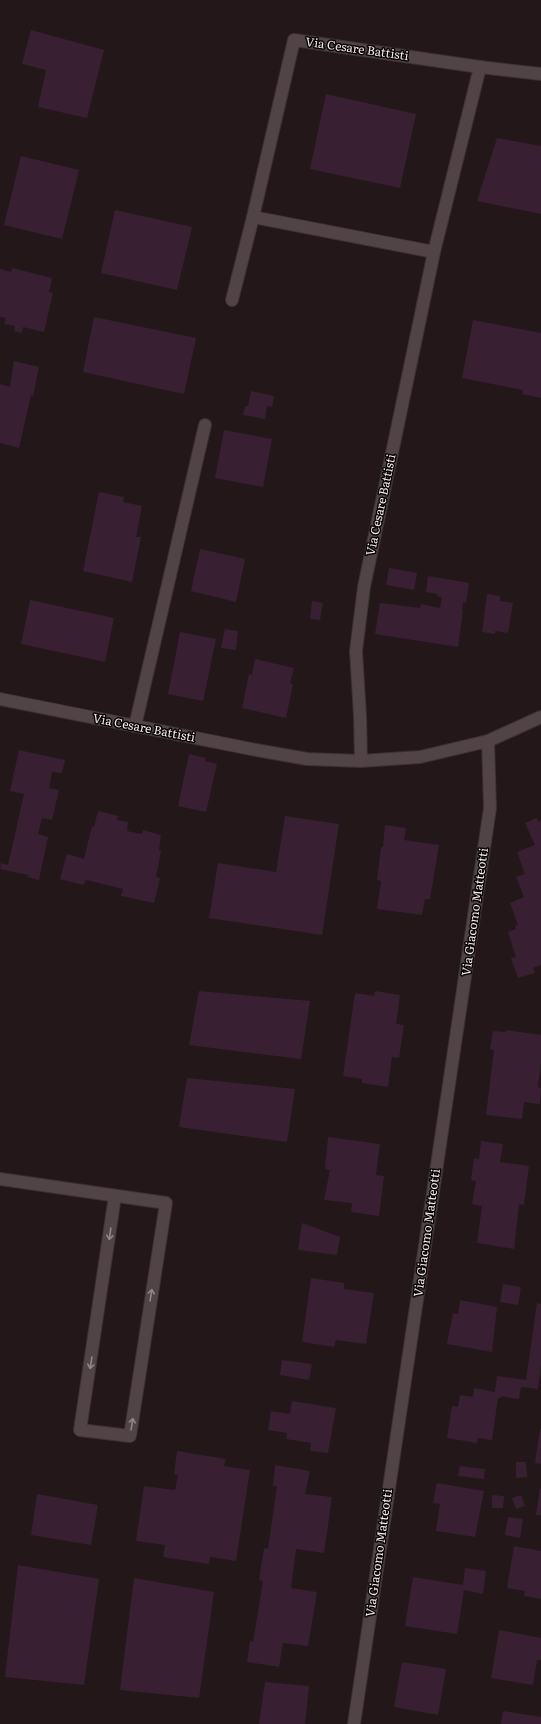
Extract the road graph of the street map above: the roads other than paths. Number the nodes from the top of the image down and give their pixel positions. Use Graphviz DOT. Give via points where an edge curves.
graph roads {
  1 [pos="480,67"];
  2 [pos="541,74"];
  3 [pos="253,217"];
  4 [pos="434,252"];
  5 [pos="232,300"];
  6 [pos="205,425"];
  7 [pos="0,699"];
  8 [pos="541,717"];
  9 [pos="135,726"];
  10 [pos="488,741"];
  11 [pos="361,761"];
  12 [pos="0,1179"];
  13 [pos="115,1196"];
  14 [pos="354,1724"];
  1 -- 2 [label="street, Via Cesare Battisti"];
  1 -- 3 [label="street, Via Cesare Battisti" via="294,40"];
  1 -- 4 [label="street, Via Cesare Battisti"];
  3 -- 4 [label="street"];
  3 -- 5 [label="street, Via Cesare Battisti"];
  4 -- 11 [label="street, Via Cesare Battisti" via="364,587 356,651"];
  6 -- 9 [label="street"];
  7 -- 9 [label="street, Via Cesare Battisti"];
  8 -- 10 [label="street, Via Cesare Battisti"];
  9 -- 11 [label="street, Via Cesare Battisti" via="307,758"];
  10 -- 11 [label="street, Via Cesare Battisti" via="420,757"];
  10 -- 14 [label="street, Via Giacomo Matteotti" via="490,808"];
  12 -- 13 [label="street"];
  13 -- 13 [label="street, one-way" via="80,1430 130,1436 166,1203"];
}
